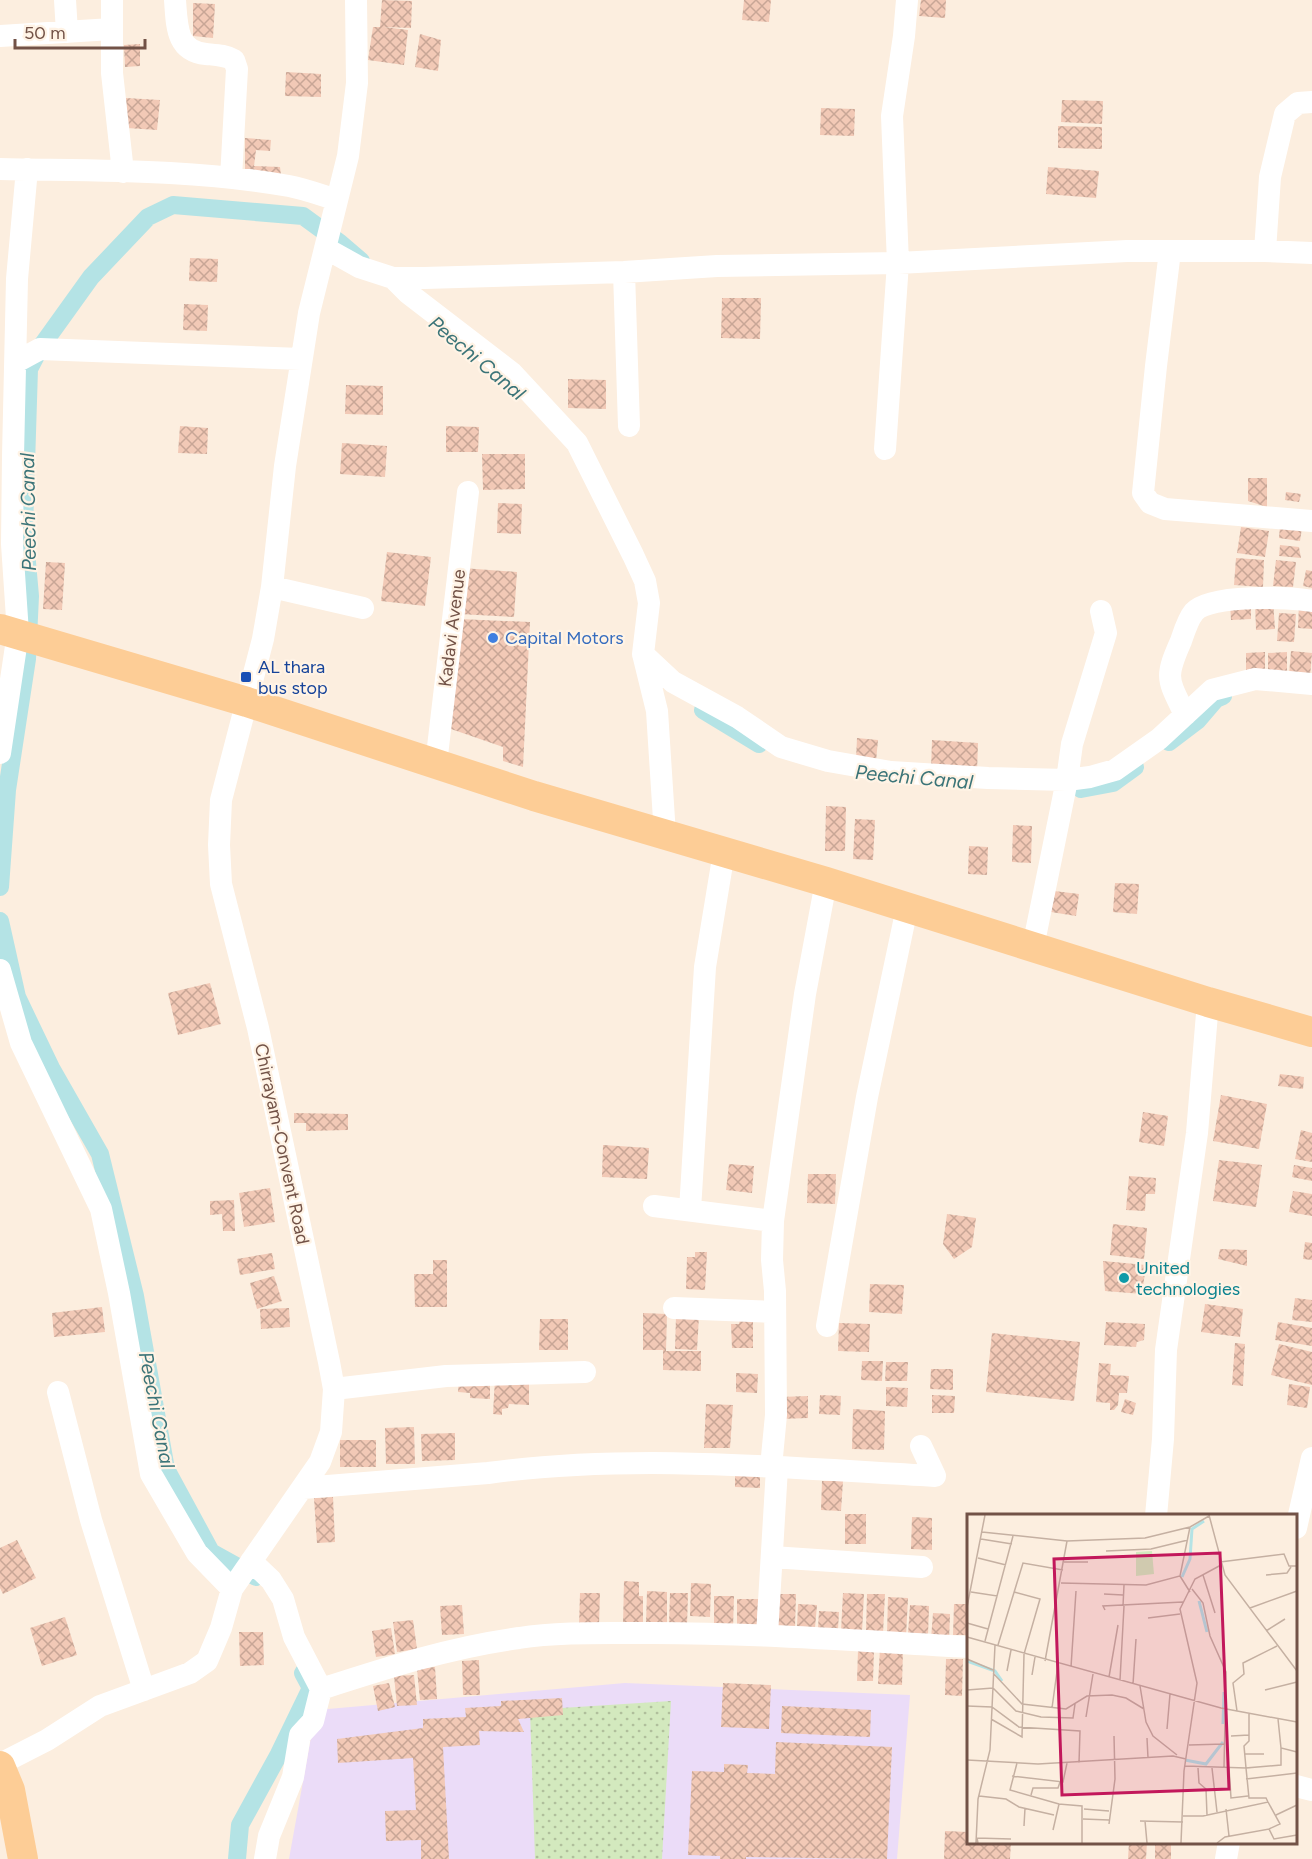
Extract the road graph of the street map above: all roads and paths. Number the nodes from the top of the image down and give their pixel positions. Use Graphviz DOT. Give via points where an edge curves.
graph roads {
  1 [pos="65,0"];
  2 [pos="112,0"];
  3 [pos="175,0"];
  4 [pos="356,0"];
  5 [pos="907,0"];
  6 [pos="112,29"];
  7 [pos="67,32"];
  8 [pos="0,36"];
  9 [pos="1312,102"];
  10 [pos="0,169"];
  11 [pos="27,169"];
  12 [pos="123,172"];
  13 [pos="231,178"];
  14 [pos="337,200"];
  15 [pos="326,247"];
  16 [pos="1170,251"];
  17 [pos="1265,251"];
  18 [pos="1312,253"];
  19 [pos="898,263"];
  20 [pos="624,272"];
  21 [pos="377,273"];
  22 [pos="301,359"];
  23 [pos="16,362"];
  24 [pos="629,426"];
  25 [pos="885,449"];
  26 [pos="468,492"];
  27 [pos="1312,522"];
  28 [pos="272,587"];
  29 [pos="1312,601"];
  30 [pos="363,608"];
  31 [pos="1101,611"];
  32 [pos="20,634"];
  33 [pos="643,654"];
  34 [pos="1312,684"];
  35 [pos="247,702"];
  36 [pos="1185,715"];
  37 [pos="0,753"];
  38 [pos="436,764"];
  39 [pos="1065,790"];
  40 [pos="665,835"];
  41 [pos="724,852"];
  42 [pos="826,882"];
  43 [pos="908,908"];
  44 [pos="1033,947"];
  45 [pos="0,970"];
  46 [pos="1208,1002"];
  47 [pos="1311,1029"];
  48 [pos="654,1206"];
  49 [pos="690,1210"];
  50 [pos="773,1221"];
  51 [pos="674,1308"];
  52 [pos="775,1312"];
  53 [pos="827,1326"];
  54 [pos="585,1372"];
  55 [pos="334,1389"];
  56 [pos="58,1392"];
  57 [pos="921,1446"];
  58 [pos="1312,1458"];
  59 [pos="774,1468"];
  60 [pos="303,1488"];
  61 [pos="1156,1514"];
  62 [pos="1297,1524"];
  63 [pos="772,1557"];
  64 [pos="922,1567"];
  65 [pos="242,1574"];
  66 [pos="767,1635"];
  67 [pos="967,1647"];
  68 [pos="144,1689"];
  69 [pos="321,1689"];
  70 [pos="3,1778"];
  71 [pos="1297,1786"];
  72 [pos="1312,1790"];
  73 [pos="1229,1844"];
  74 [pos="23,1859"];
  75 [pos="265,1859"];
  76 [pos="1226,1859"];
  1 -- 7 [label="street"];
  2 -- 6 [label="street"];
  3 -- 13 [label="street" via="181,40 186,48 195,53 226,56 234,60 237,69"];
  4 -- 14 [label="street, Chirrayam-Convent Road" via="357,83 348,156"];
  5 -- 19 [label="street" via="892,116"];
  6 -- 7 [label="street"];
  6 -- 12 [label="street" via="112,73"];
  7 -- 8 [label="street"];
  9 -- 17 [label="street" via="1298,103 1285,114 1270,177"];
  10 -- 11 [label="street"];
  11 -- 12 [label="street"];
  11 -- 23 [label="street" via="17,279"];
  12 -- 13 [label="street"];
  13 -- 14 [label="street" via="291,186"];
  14 -- 15 [label="street, Chirrayam-Convent Road"];
  15 -- 21 [label="street"];
  15 -- 22 [label="street, Chirrayam-Convent Road"];
  16 -- 17 [label="street"];
  16 -- 19 [label="street"];
  16 -- 27 [label="street" via="1143,493 1150,503 1165,509"];
  17 -- 18 [label="street"];
  19 -- 20 [label="street"];
  19 -- 25 [label="street"];
  20 -- 21 [label="street"];
  20 -- 24 [label="street"];
  21 -- 33 [label="street" via="513,373 577,443 645,581 649,603"];
  22 -- 23 [label="street" via="40,349"];
  22 -- 28 [label="street, Chirrayam-Convent Road"];
  23 -- 32 [label="street" via="12,544"];
  26 -- 38 [label="street, Kadavi Avenue"];
  28 -- 30 [label="street"];
  28 -- 35 [label="street, Chirrayam-Convent Road"];
  29 -- 36 [label="street" via="1289,597 1218,601 1193,612 1170,666 1169,679"];
  31 -- 39 [label="street" via="1106,633 1071,744"];
  32 -- 35 [label="main road"];
  32 -- 37 [label="street"];
  33 -- 39 [label="street" via="673,682 782,747 828,761 891,772"];
  33 -- 40 [label="street" via="657,711"];
  34 -- 36 [label="street" via="1255,679 1212,690"];
  35 -- 38 [label="main road"];
  35 -- 55 [label="street, Chirrayam-Convent Road" via="221,800 221,884 258,1028"];
  36 -- 39 [label="street" via="1115,770"];
  38 -- 40 [label="main road"];
  39 -- 44 [label="street"];
  40 -- 41 [label="main road"];
  41 -- 42 [label="main road"];
  41 -- 49 [label="street" via="705,967"];
  42 -- 43 [label="main road"];
  42 -- 50 [label="street" via="805,994"];
  43 -- 44 [label="main road"];
  43 -- 53 [label="street" via="867,1097"];
  44 -- 46 [label="main road"];
  45 -- 65 [label="street" via="21,1043 101,1209 151,1474 197,1553"];
  46 -- 47 [label="main road"];
  46 -- 61 [label="street" via="1197,1133 1166,1350"];
  48 -- 49 [label="street"];
  49 -- 50 [label="street"];
  50 -- 52 [label="street"];
  51 -- 52 [label="street"];
  52 -- 59 [label="street"];
  54 -- 55 [label="street" via="446,1376"];
  55 -- 60 [label="street, Chirrayam-Convent Road" via="330,1432 320,1462"];
  56 -- 68 [label="street" via="91,1520"];
  57 -- 59 [label="street" via="934,1476"];
  58 -- 62 [label="street"];
  59 -- 60 [label="street" via="640,1463 517,1469"];
  59 -- 63 [label="street"];
  60 -- 65 [label="street, Chirrayam-Convent Road"];
  63 -- 64 [label="street"];
  63 -- 66 [label="street"];
  65 -- 68 [label="street, Chirrayam-Convent Road" via="207,1661 190,1673"];
  65 -- 69 [label="street" via="271,1580"];
  66 -- 67 [label="street"];
  66 -- 69 [label="street" via="521,1637 429,1656"];
  68 -- 70 [label="street, Chirrayam-Convent Road" via="100,1706 47,1740"];
  69 -- 75 [label="street" via="313,1721 300,1736 293,1778 269,1836"];
  70 -- 74 [label="main road"];
  71 -- 72 [label="street"];
  73 -- 76 [label="street"];
}
